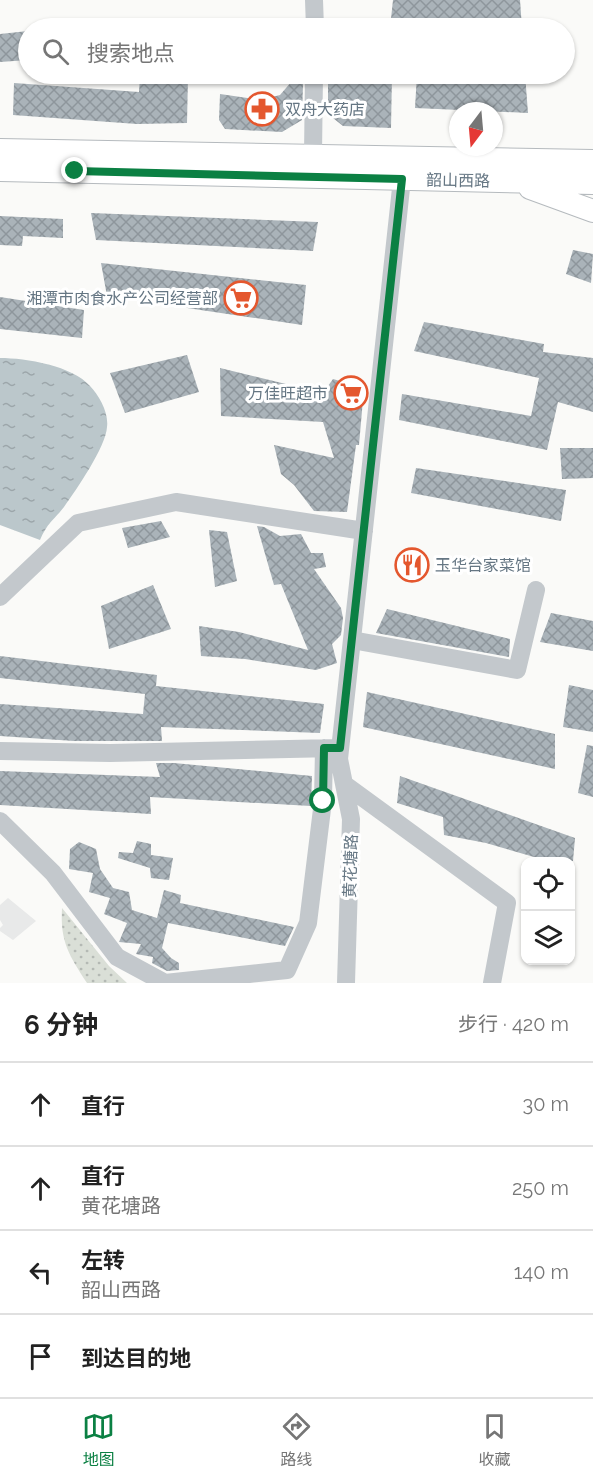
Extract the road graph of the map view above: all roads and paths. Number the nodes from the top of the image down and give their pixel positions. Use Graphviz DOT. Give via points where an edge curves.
graph roads {
  1 [pos="314,0"];
  2 [pos="315,18"];
  3 [pos="314,84"];
  4 [pos="0,150"];
  5 [pos="313,155"];
  6 [pos="593,161"];
  7 [pos="0,170"];
  8 [pos="402,179"];
  9 [pos="512,181"];
  10 [pos="593,183"];
  11 [pos="593,211"];
  12 [pos="364,531"];
  13 [pos="536,590"];
  14 [pos="0,597"];
  15 [pos="352,640"];
  16 [pos="332,748"];
  17 [pos="0,751"];
  18 [pos="344,784"];
  19 [pos="0,821"];
  20 [pos="346,983"];
  21 [pos="492,983"];
  1 -- 2 [label="street"];
  3 -- 5 [label="street"];
  4 -- 5 [label="main road, 韶山西路"];
  5 -- 6 [label="main road, 韶山西路"];
  7 -- 8 [label="main road, 韶山西路"];
  8 -- 9 [label="main road, 韶山西路"];
  8 -- 12 [label="street, 黄花塘路"];
  9 -- 10 [label="main road, 韶山西路"];
  9 -- 11 [label="main road"];
  12 -- 14 [label="street" via="176,502 78,523"];
  12 -- 15 [label="street, 黄花塘路"];
  13 -- 15 [label="street" via="517,670"];
  15 -- 16 [label="street, 黄花塘路"];
  16 -- 17 [label="street"];
  16 -- 18 [label="street, 黄花塘路" via="339,759"];
  16 -- 19 [label="street" via="308,923 287,970 165,983 117,957 53,873"];
  18 -- 20 [label="street, 黄花塘路" via="351,819"];
  18 -- 21 [label="street" via="507,903"];
}
